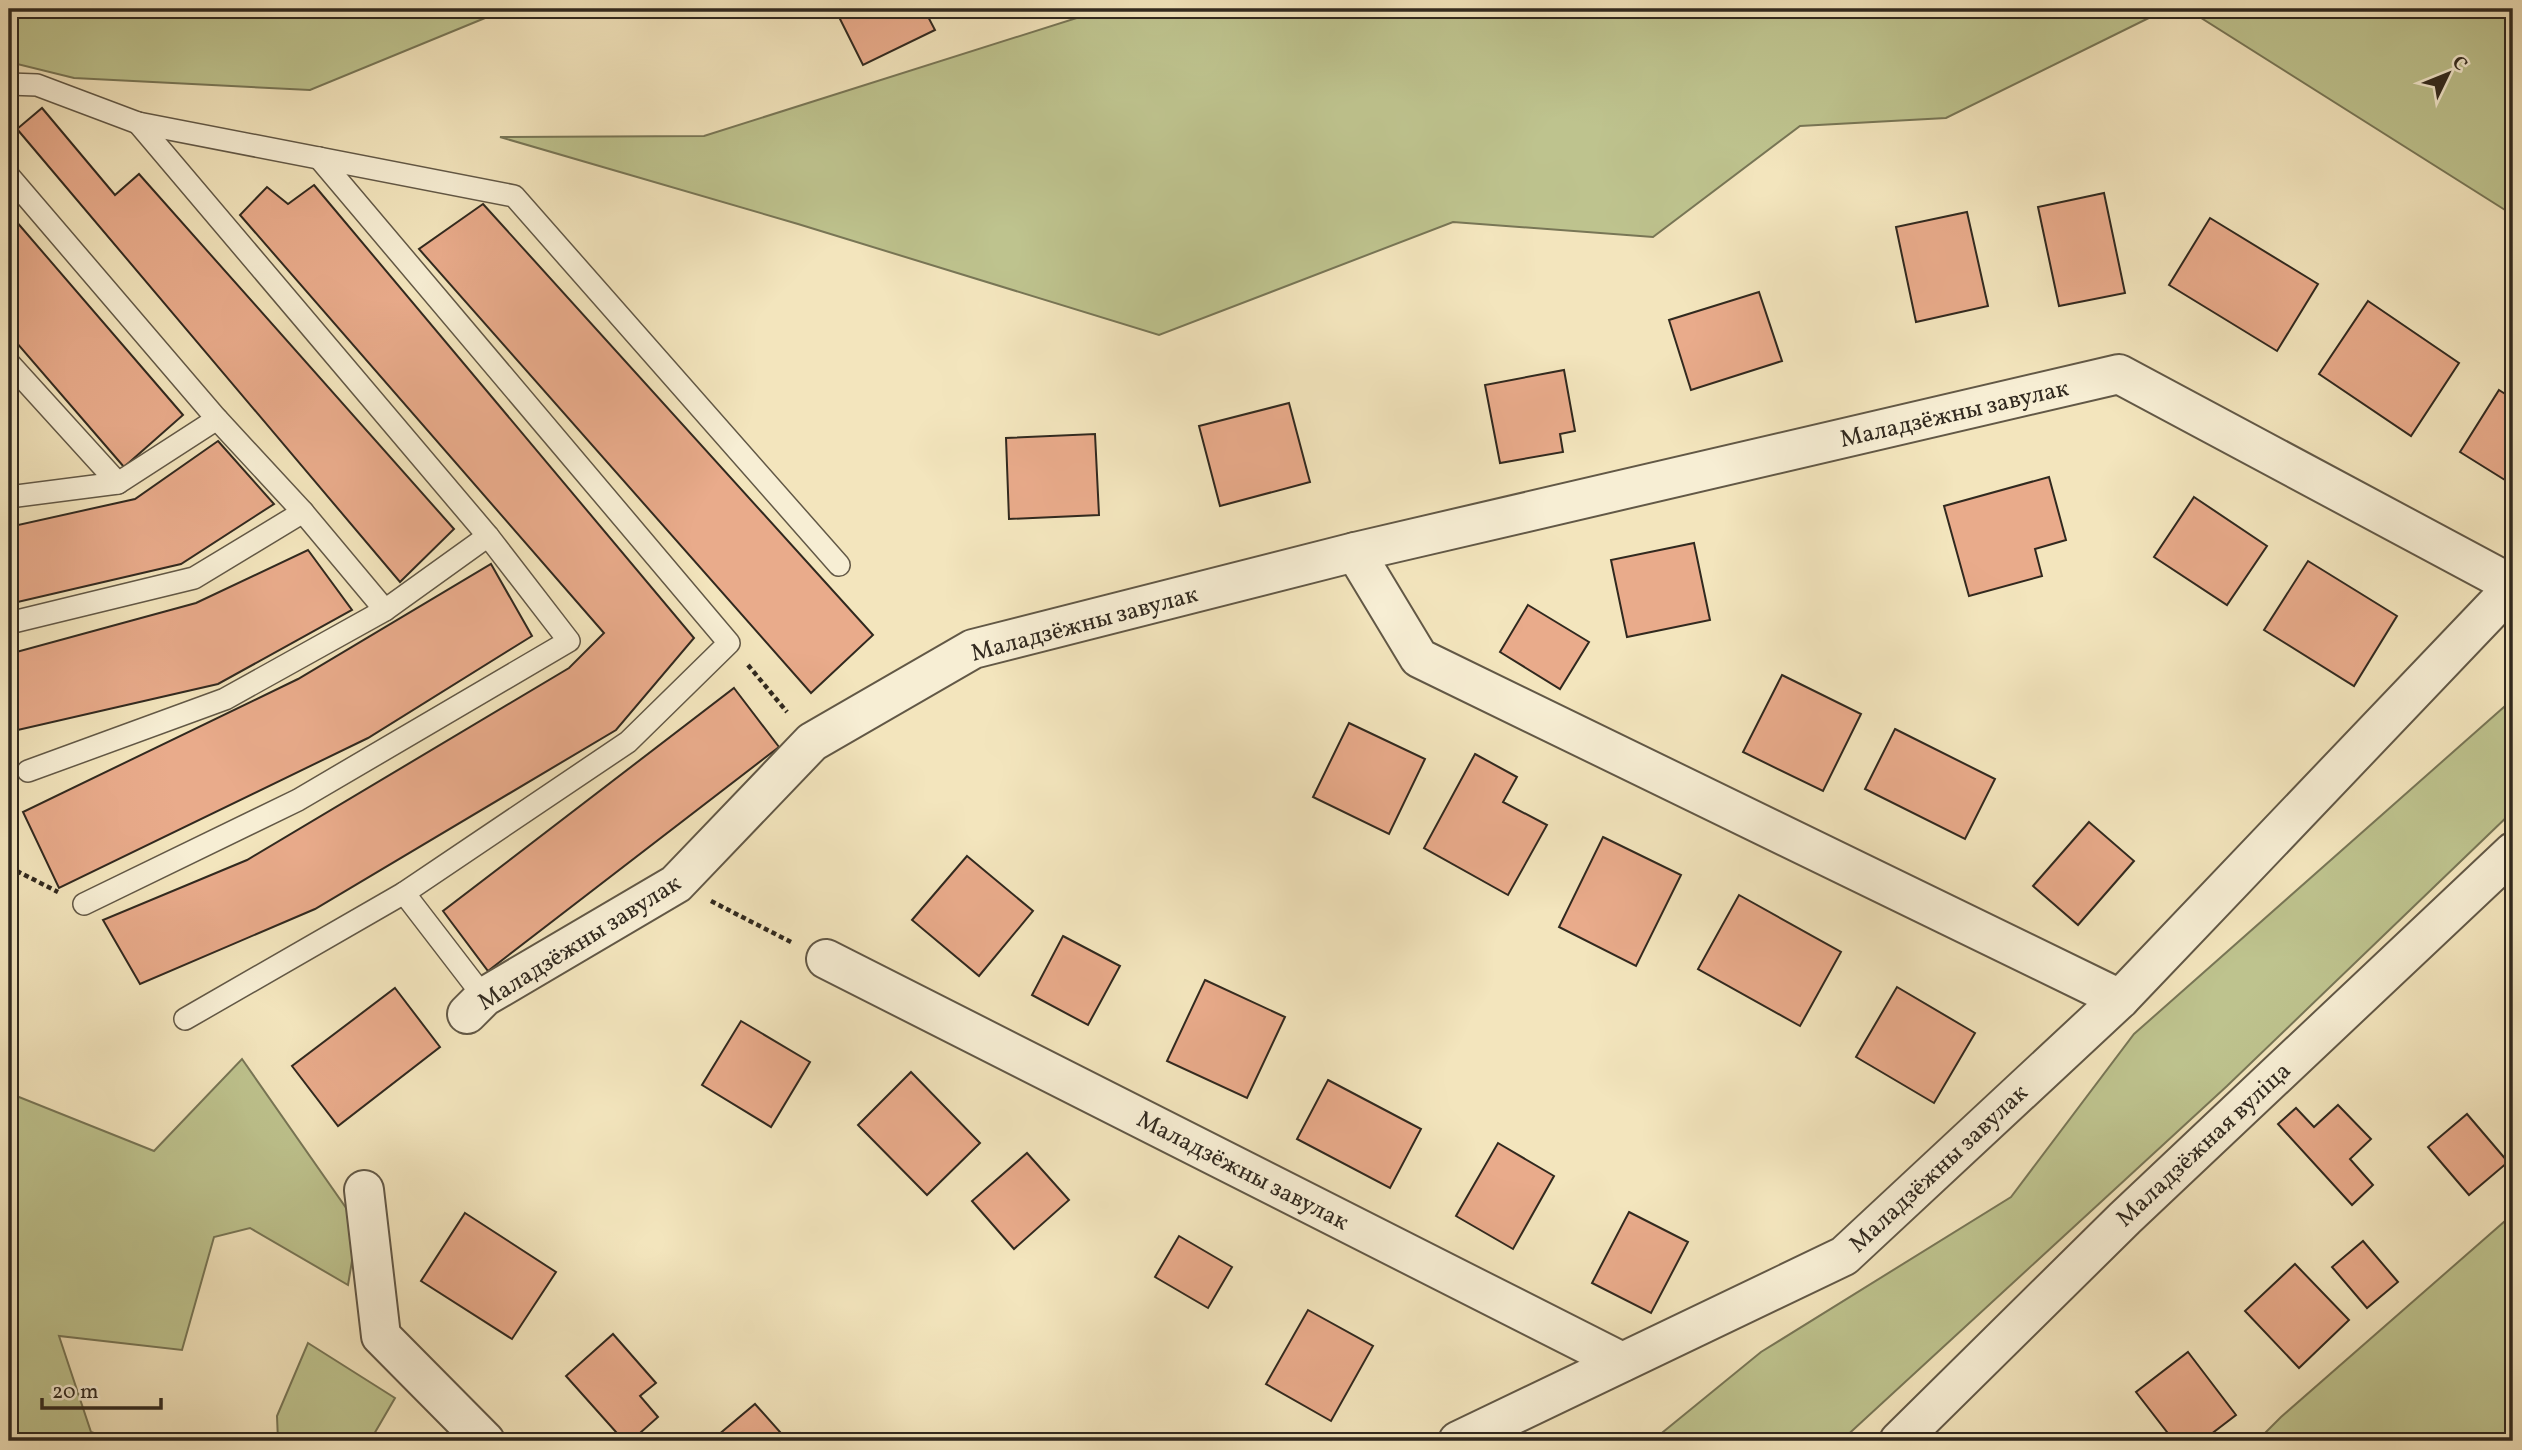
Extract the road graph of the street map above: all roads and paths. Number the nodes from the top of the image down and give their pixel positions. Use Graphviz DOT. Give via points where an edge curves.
graph roads {
  1 [pos="9,84"];
  2 [pos="138,123"];
  3 [pos="319,158"];
  4 [pos="9,176"];
  5 [pos="9,363"];
  6 [pos="217,419"];
  7 [pos="118,483"];
  8 [pos="9,497"];
  9 [pos="303,512"];
  10 [pos="488,536"];
  11 [pos="1354,552"];
  12 [pos="839,565"];
  13 [pos="2513,586"];
  14 [pos="385,610"];
  15 [pos="9,623"];
  16 [pos="729,643"];
  17 [pos="813,742"];
  18 [pos="28,771"];
  19 [pos="2513,852"];
  20 [pos="9,867"];
  21 [pos="677,884"];
  22 [pos="404,894"];
  23 [pos="84,904"];
  24 [pos="826,959"];
  25 [pos="2120,999"];
  26 [pos="476,1005"];
  27 [pos="185,1019"];
  28 [pos="364,1190"];
  29 [pos="1622,1362"];
  30 [pos="485,1441"];
  31 [pos="1458,1441"];
  32 [pos="1899,1441"];
  1 -- 2 [label="lane" via="37,85"];
  2 -- 3 [label="lane"];
  2 -- 10 [label="lane"];
  3 -- 12 [label="lane" via="514,195"];
  3 -- 16 [label="lane"];
  4 -- 6 [label="lane"];
  5 -- 7 [label="lane"];
  6 -- 7 [label="lane"];
  6 -- 9 [label="lane"];
  7 -- 8 [label="lane"];
  9 -- 14 [label="lane"];
  9 -- 15 [label="lane" via="194,578"];
  10 -- 14 [label="lane"];
  10 -- 23 [label="lane" via="569,641 298,800"];
  11 -- 13 [label="street, Маладзёжны завулак" via="2119,374"];
  11 -- 17 [label="street, Маладзёжны завулак" via="973,649"];
  11 -- 25 [label="street" via="1419,658"];
  13 -- 25 [label="street, Маладзёжны завулак"];
  14 -- 18 [label="lane" via="225,699"];
  16 -- 17 [label="path"];
  16 -- 22 [label="lane" via="628,743"];
  17 -- 21 [label="street, Маладзёжны завулак"];
  19 -- 32 [label="street, Маладзёжная вуліца" via="2125,1217"];
  20 -- 23 [label="path"];
  21 -- 24 [label="path"];
  21 -- 26 [label="street, Маладзёжны завулак"];
  22 -- 26 [label="lane"];
  22 -- 27 [label="lane"];
  24 -- 29 [label="street, Маладзёжны завулак"];
  25 -- 29 [label="street, Маладзёжны завулак" via="1844,1256"];
  28 -- 30 [label="street" via="381,1336"];
  29 -- 31 [label="street, Маладзёжны завулак"];
}
